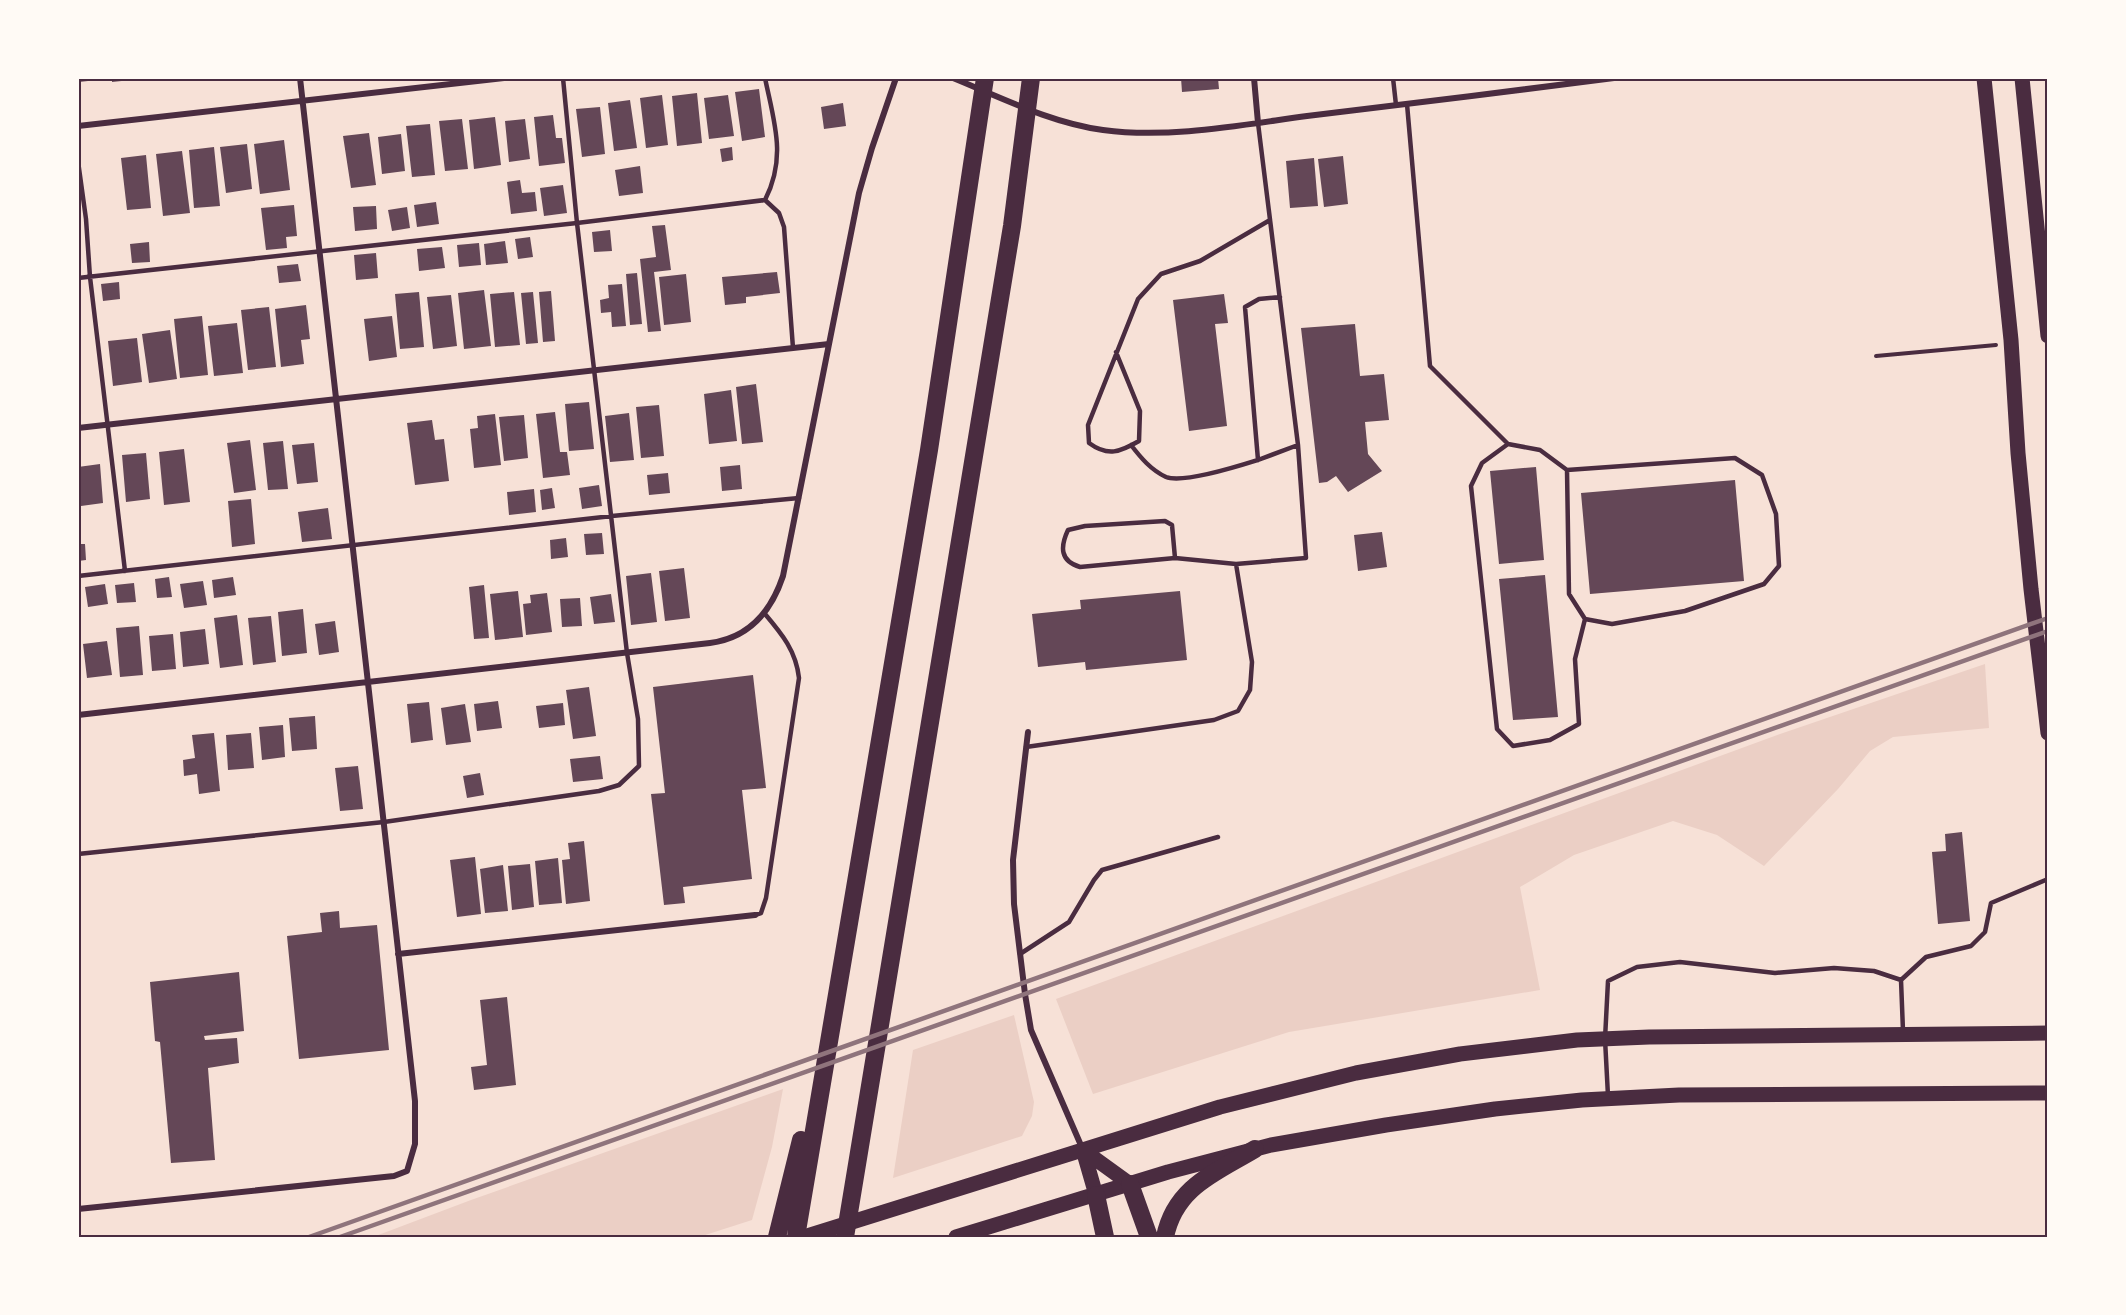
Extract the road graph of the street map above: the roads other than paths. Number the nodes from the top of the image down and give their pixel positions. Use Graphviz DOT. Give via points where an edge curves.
graph roads {
  1 [pos="300,78"];
  2 [pos="504,78"];
  3 [pos="563,78"];
  4 [pos="765,78"];
  5 [pos="896,78"];
  6 [pos="953,78"];
  7 [pos="985,78"];
  8 [pos="1031,78"];
  9 [pos="1254,78"];
  10 [pos="1393,78"];
  11 [pos="1614,78"];
  12 [pos="1984,78"];
  13 [pos="2022,78"];
  14 [pos="303,101"];
  15 [pos="1407,104"];
  16 [pos="1396,105"];
  17 [pos="1258,123"];
  18 [pos="78,126"];
  19 [pos="78,161"];
  20 [pos="765,200"];
  21 [pos="1270,220"];
  22 [pos="577,223"];
  23 [pos="320,251"];
  24 [pos="90,277"];
  25 [pos="78,278"];
  26 [pos="1280,297"];
  27 [pos="2048,336"];
  28 [pos="829,344"];
  29 [pos="793,348"];
  30 [pos="1116,352"];
  31 [pos="596,370"];
  32 [pos="336,399"];
  33 [pos="108,425"];
  34 [pos="78,428"];
  35 [pos="1508,444"];
  36 [pos="1131,445"];
  37 [pos="1298,445"];
  38 [pos="1258,460"];
  39 [pos="1567,470"];
  40 [pos="799,498"];
  41 [pos="612,516"];
  42 [pos="353,546"];
  43 [pos="1175,558"];
  44 [pos="1236,564"];
  45 [pos="125,571"];
  46 [pos="78,576"];
  47 [pos="765,614"];
  48 [pos="1585,618"];
  49 [pos="627,653"];
  50 [pos="368,682"];
  51 [pos="78,715"];
  52 [pos="1028,732"];
  53 [pos="2048,733"];
  54 [pos="1026,747"];
  55 [pos="384,822"];
  56 [pos="1218,837"];
  57 [pos="78,854"];
  58 [pos="2048,879"];
  59 [pos="755,915"];
  60 [pos="398,954"];
  61 [pos="1020,954"];
  62 [pos="1901,980"];
  63 [pos="837,993"];
  64 [pos="2048,1033"];
  65 [pos="1903,1034"];
  66 [pos="1605,1039"];
  67 [pos="2048,1093"];
  68 [pos="1608,1098"];
  69 [pos="1255,1149"];
  70 [pos="1083,1150"];
  71 [pos="857,1161"];
  72 [pos="1130,1184"];
  73 [pos="1096,1195"];
  74 [pos="78,1209"];
  75 [pos="777,1237"];
  76 [pos="796,1237"];
  77 [pos="804,1237"];
  78 [pos="845,1237"];
  79 [pos="853,1237"];
  80 [pos="956,1237"];
  81 [pos="1106,1237"];
  82 [pos="1149,1237"];
  83 [pos="1165,1237"];
  1 -- 14 [label="street"];
  2 -- 14 [label="street"];
  3 -- 22 [label="lane"];
  4 -- 20 [label="lane" via="778,157"];
  5 -- 28 [label="street" via="863,175"];
  6 -- 17 [label="street" via="1048,117 1104,130 1165,132"];
  7 -- 63 [label="highway" via="927,462"];
  8 -- 71 [label="highway" via="1012,226"];
  9 -- 17 [label="street"];
  10 -- 16 [label="lane"];
  11 -- 15 [label="street"];
  12 -- 53 [label="main road"];
  13 -- 27 [label="main road"];
  14 -- 18 [label="street"];
  14 -- 23 [label="street"];
  15 -- 16 [label="street"];
  15 -- 35 [label="lane" via="1430,366"];
  16 -- 17 [label="street"];
  17 -- 21 [label="lane"];
  19 -- 24 [label="lane"];
  20 -- 22 [label="lane"];
  20 -- 29 [label="lane" via="779,213 784,227"];
  21 -- 26 [label="lane"];
  21 -- 30 [label="lane" via="1200,261 1161,274 1138,299"];
  22 -- 23 [label="lane"];
  22 -- 31 [label="lane"];
  23 -- 24 [label="lane"];
  23 -- 32 [label="street"];
  24 -- 25 [label="lane"];
  24 -- 33 [label="lane"];
  26 -- 37 [label="lane"];
  26 -- 38 [label="lane" via="1258,299 1245,307"];
  28 -- 29 [label="street"];
  28 -- 40 [label="street"];
  29 -- 31 [label="street"];
  30 -- 36 [label="lane" via="1140,411 1139,441"];
  30 -- 36 [label="lane" via="1088,425 1089,443 1099,450 1118,452"];
  31 -- 32 [label="street"];
  31 -- 41 [label="lane"];
  32 -- 33 [label="street"];
  32 -- 42 [label="street"];
  33 -- 34 [label="street"];
  33 -- 45 [label="lane"];
  35 -- 39 [label="lane" via="1540,450"];
  35 -- 48 [label="lane" via="1482,463 1471,486 1497,729 1513,746 1550,740 1579,724 1575,659"];
  36 -- 38 [label="lane" via="1147,465 1168,478 1210,475"];
  37 -- 38 [label="lane"];
  37 -- 44 [label="lane" via="1306,558"];
  39 -- 48 [label="lane" via="1569,594"];
  39 -- 48 [label="lane" via="1735,458 1762,475 1776,514 1779,566 1764,584 1685,611 1612,624"];
  40 -- 41 [label="lane"];
  40 -- 47 [label="street" via="783,576"];
  41 -- 42 [label="lane"];
  41 -- 49 [label="lane"];
  42 -- 45 [label="lane"];
  42 -- 50 [label="street"];
  43 -- 43 [label="lane" via="1080,567 1065,559 1063,542 1068,530 1086,526 1165,521 1172,525"];
  43 -- 44 [label="lane"];
  44 -- 54 [label="lane" via="1252,662 1250,690 1238,711 1214,720"];
  45 -- 46 [label="lane"];
  47 -- 49 [label="street" via="723,641"];
  47 -- 59 [label="lane" via="785,637 799,678 766,898 761,913"];
  49 -- 50 [label="street"];
  49 -- 55 [label="lane" via="638,719 639,766 620,785"];
  50 -- 51 [label="street"];
  50 -- 55 [label="street"];
  52 -- 54 [label="street"];
  54 -- 61 [label="street" via="1013,860"];
  55 -- 57 [label="lane"];
  55 -- 60 [label="street"];
  56 -- 61 [label="lane" via="1102,870 1069,922"];
  58 -- 62 [label="lane" via="1991,903 1985,932 1971,946 1926,957"];
  59 -- 60 [label="street"];
  60 -- 74 [label="street" via="415,1101 415,1144 407,1171 374,1179"];
  61 -- 70 [label="street" via="1031,1030"];
  62 -- 65 [label="lane"];
  62 -- 66 [label="lane" via="1874,971 1834,968 1775,973 1680,962 1637,967 1608,981"];
  63 -- 75 [label="highway"];
  63 -- 76 [label="highway"];
  64 -- 65 [label="main road"];
  65 -- 66 [label="main road"];
  66 -- 68 [label="lane"];
  66 -- 70 [label="main road" via="1472,1053 1356,1073 1220,1107"];
  67 -- 68 [label="main road"];
  68 -- 69 [label="main road" via="1436,1117"];
  69 -- 72 [label="main road"];
  69 -- 83 [label="highway" via="1199,1182 1185,1195 1174,1209"];
  70 -- 72 [label="main road"];
  70 -- 73 [label="main road"];
  70 -- 77 [label="main road"];
  71 -- 78 [label="highway"];
  71 -- 79 [label="highway"];
  72 -- 73 [label="main road"];
  72 -- 82 [label="highway"];
  73 -- 80 [label="main road"];
  73 -- 81 [label="highway"];
}
